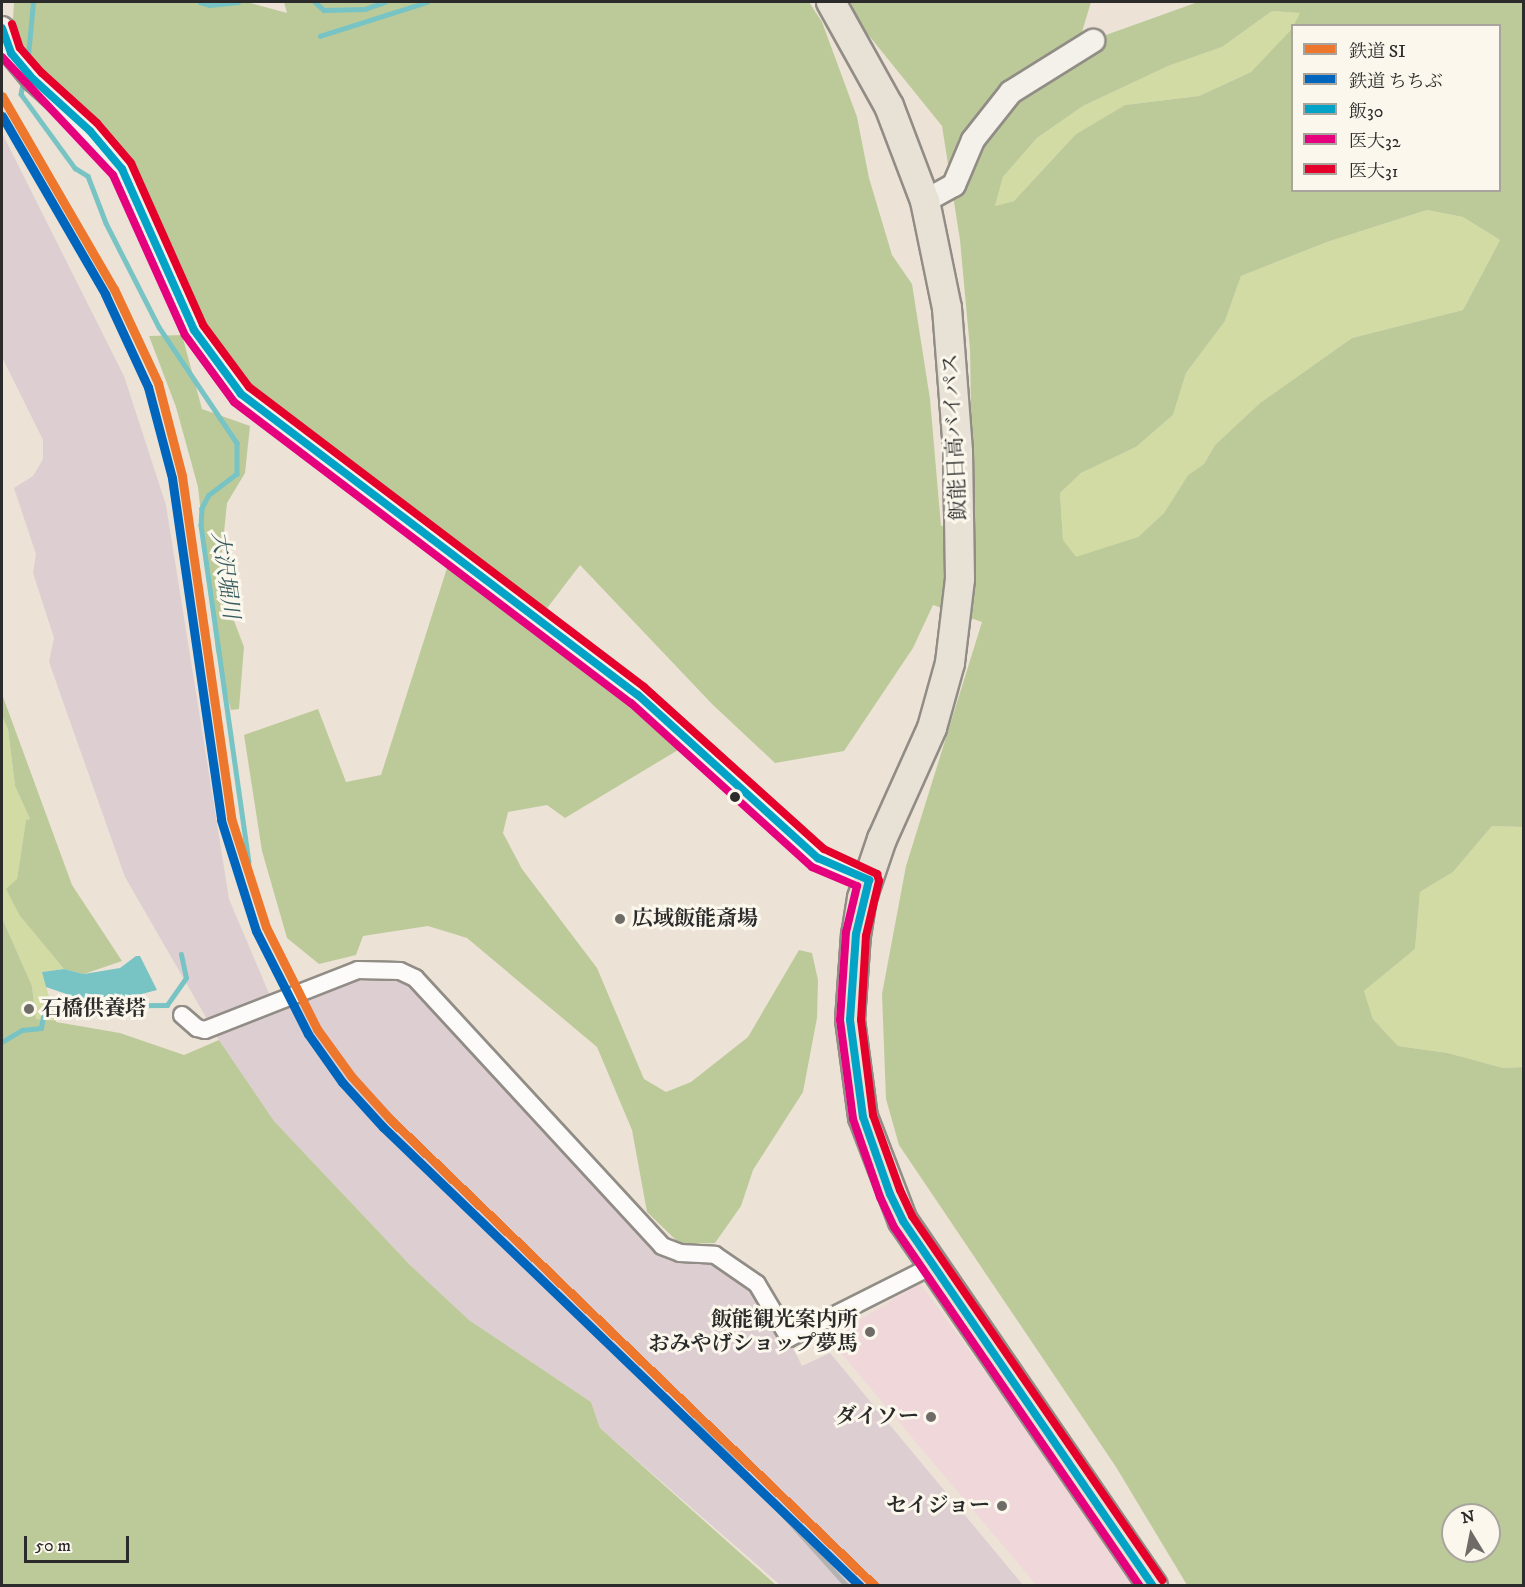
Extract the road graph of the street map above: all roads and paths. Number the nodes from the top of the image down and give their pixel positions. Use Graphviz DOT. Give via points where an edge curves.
graph roads {
  1 [pos="831,2"];
  2 [pos="2,28"];
  3 [pos="1094,41"];
  4 [pos="925,201"];
  5 [pos="869,880"];
  6 [pos="182,1015"];
  7 [pos="934,1265"];
  8 [pos="1153,1586"];
  1 -- 4 [label="highway, 飯能日高バイパス" via="889,106"];
  2 -- 5 [label="street" via="11,53 34,80 90,131 122,169 194,330 241,394 638,695 818,858"];
  3 -- 4 [label="street" via="1011,92 973,140 954,185"];
  4 -- 5 [label="highway, 飯能日高バイパス" via="947,308 954,384 960,539 958,619 943,696"];
  5 -- 7 [label="highway, 飯能日高バイパス" via="862,898 851,972 856,1080 863,1117 890,1194"];
  6 -- 7 [label="street" via="197,1028 214,1028 339,976 379,968 400,970 415,978 662,1246 680,1253 715,1255 757,1284 768,1296 789,1338"];
  7 -- 8 [label="highway, 飯能日高バイパス"];
}
